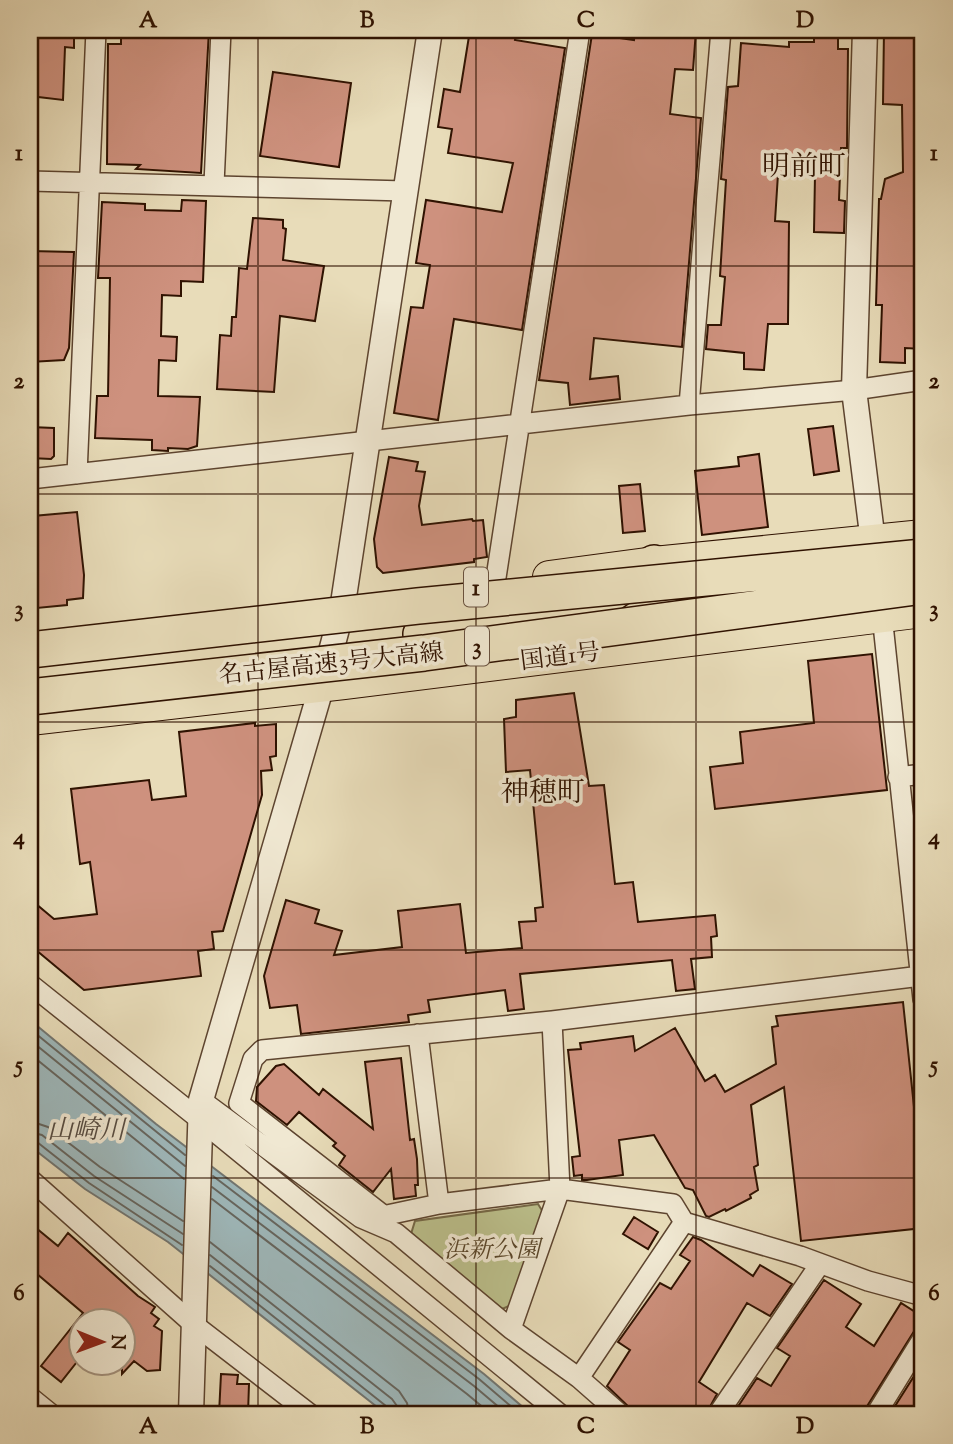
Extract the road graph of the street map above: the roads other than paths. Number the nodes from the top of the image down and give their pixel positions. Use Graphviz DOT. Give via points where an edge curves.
graph roads {
  1 [pos="96,30"];
  2 [pos="221,30"];
  3 [pos="430,30"];
  4 [pos="580,30"];
  5 [pos="721,30"];
  6 [pos="865,30"];
  7 [pos="30,181"];
  8 [pos="90,181"];
  9 [pos="214,184"];
  10 [pos="405,191"];
  11 [pos="923,380"];
  12 [pos="854,390"];
  13 [pos="689,405"];
  14 [pos="519,426"];
  15 [pos="367,443"];
  16 [pos="77,474"];
  17 [pos="30,479"];
  18 [pos="923,536"];
  19 [pos="873,542"];
  20 [pos="923,557"];
  21 [pos="654,563"];
  22 [pos="495,584"];
  23 [pos="923,586"];
  24 [pos="341,610"];
  25 [pos="923,611"];
  26 [pos="881,615"];
  27 [pos="30,640"];
  28 [pos="30,650"];
  29 [pos="30,677"];
  30 [pos="322,685"];
  31 [pos="30,697"];
  32 [pos="30,719"];
  33 [pos="923,774"];
  34 [pos="898,777"];
  35 [pos="920,976"];
  36 [pos="30,984"];
  37 [pos="923,999"];
  38 [pos="552,1021"];
  39 [pos="418,1034"];
  40 [pos="200,1116"];
  41 [pos="30,1179"];
  42 [pos="560,1189"];
  43 [pos="439,1203"];
  44 [pos="383,1215"];
  45 [pos="364,1221"];
  46 [pos="684,1222"];
  47 [pos="820,1264"];
  48 [pos="923,1296"];
  49 [pos="193,1317"];
  50 [pos="511,1329"];
  51 [pos="923,1338"];
  52 [pos="579,1378"];
  53 [pos="30,1397"];
  54 [pos="51,1414"];
  55 [pos="191,1414"];
  56 [pos="310,1414"];
  57 [pos="560,1414"];
  58 [pos="620,1414"];
  59 [pos="718,1414"];
  60 [pos="876,1414"];
  1 -- 8 [label="street"];
  2 -- 9 [label="street"];
  3 -- 10 [label="street"];
  4 -- 14 [label="street"];
  5 -- 13 [label="street"];
  6 -- 12 [label="street"];
  7 -- 8 [label="street"];
  8 -- 9 [label="street"];
  8 -- 16 [label="street"];
  9 -- 10 [label="street"];
  10 -- 15 [label="street"];
  11 -- 12 [label="street"];
  12 -- 13 [label="street"];
  12 -- 19 [label="street"];
  13 -- 14 [label="street"];
  14 -- 15 [label="street"];
  14 -- 22 [label="street"];
  15 -- 16 [label="street"];
  15 -- 24 [label="street"];
  16 -- 17 [label="street"];
  18 -- 19 [label="highway, 1"];
  19 -- 21 [label="highway, 1"];
  20 -- 28 [label="highway, 名古屋高速3号大高線 / 3, bridge" via="418,606"];
  21 -- 22 [label="highway, 1"];
  21 -- 29 [label="highway" via="587,611"];
  22 -- 24 [label="highway, 1"];
  23 -- 31 [label="highway, 名古屋高速3号大高線 / 3, bridge" via="424,653"];
  24 -- 27 [label="highway, 1"];
  24 -- 30 [label="street"];
  25 -- 26 [label="highway, 国道1号"];
  26 -- 30 [label="highway, 国道1号"];
  26 -- 34 [label="street"];
  30 -- 32 [label="highway, 国道1号"];
  30 -- 40 [label="street"];
  33 -- 34 [label="street"];
  34 -- 35 [label="street"];
  35 -- 37 [label="street"];
  35 -- 38 [label="street"];
  36 -- 40 [label="street"];
  38 -- 39 [label="street"];
  38 -- 42 [label="street"];
  39 -- 43 [label="street"];
  39 -- 44 [label="street" via="262,1050 253,1059 239,1103"];
  40 -- 45 [label="street"];
  40 -- 49 [label="street"];
  40 -- 57 [label="street"];
  41 -- 49 [label="street"];
  42 -- 43 [label="street"];
  42 -- 46 [label="street" via="673,1204"];
  42 -- 50 [label="street"];
  43 -- 44 [label="street"];
  44 -- 45 [label="street"];
  45 -- 50 [label="street" via="396,1233"];
  46 -- 47 [label="street"];
  46 -- 52 [label="street"];
  47 -- 48 [label="street"];
  47 -- 59 [label="street"];
  49 -- 55 [label="street"];
  49 -- 56 [label="street"];
  50 -- 52 [label="street"];
  51 -- 60 [label="street"];
  52 -- 58 [label="street"];
  53 -- 54 [label="street"];
}
